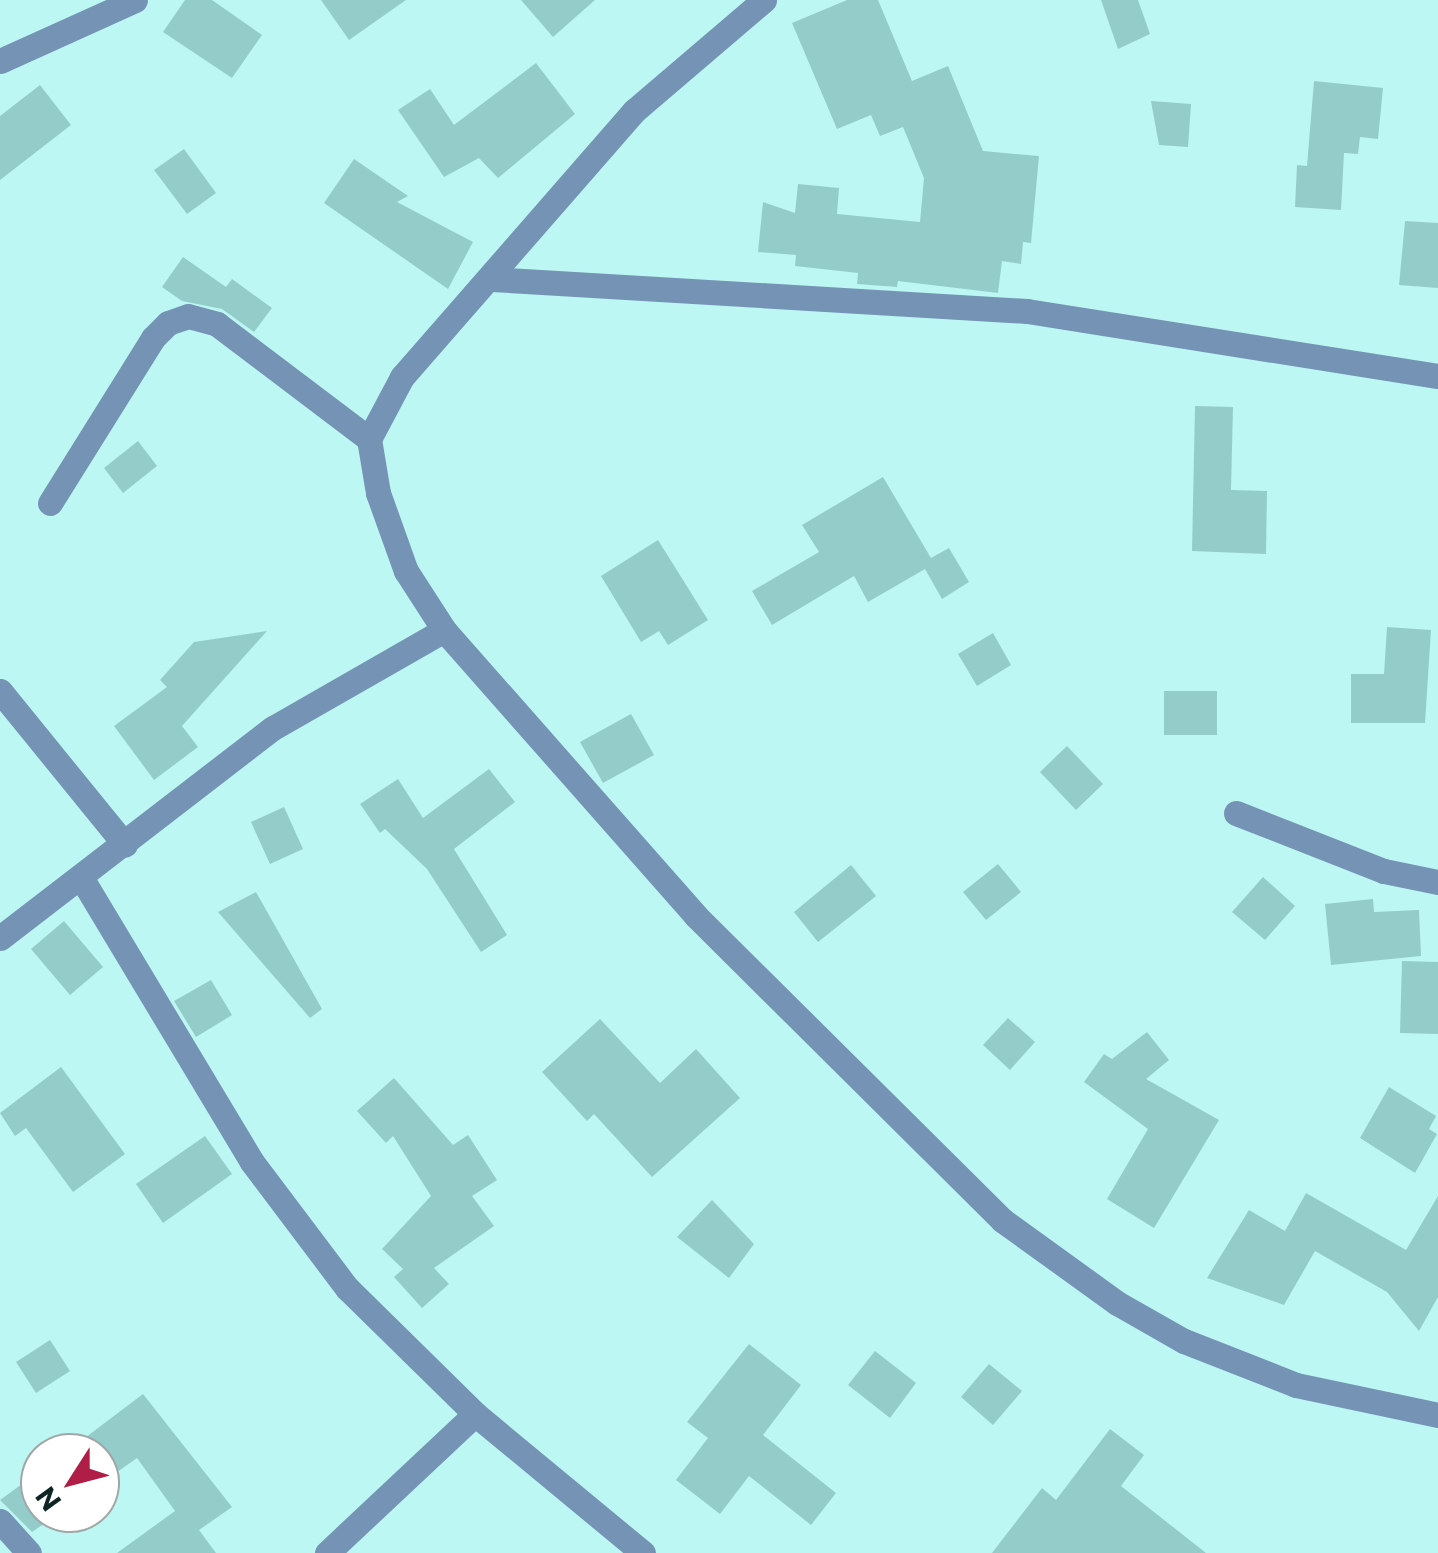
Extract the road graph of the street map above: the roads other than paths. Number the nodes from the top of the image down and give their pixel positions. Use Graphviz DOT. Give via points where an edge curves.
graph roads {
  1 [pos="135,0"];
  2 [pos="764,0"];
  3 [pos="0,62"];
  4 [pos="492,279"];
  5 [pos="1438,376"];
  6 [pos="368,439"];
  7 [pos="50,502"];
  8 [pos="444,630"];
  9 [pos="0,691"];
  10 [pos="1236,813"];
  11 [pos="125,845"];
  12 [pos="82,879"];
  13 [pos="1438,882"];
  14 [pos="0,938"];
  15 [pos="475,1414"];
  16 [pos="1438,1415"];
  17 [pos="0,1522"];
  18 [pos="29,1553"];
  19 [pos="327,1553"];
  20 [pos="643,1553"];
  1 -- 3 [label="street"];
  2 -- 4 [label="street" via="634,110"];
  4 -- 5 [label="street" via="1027,312"];
  4 -- 6 [label="street" via="402,377"];
  6 -- 7 [label="street" via="217,324 188,316 153,338"];
  6 -- 8 [label="street" via="378,493 406,571"];
  8 -- 11 [label="street" via="273,728"];
  8 -- 16 [label="street" via="696,916 1002,1220 1117,1303 1184,1341 1296,1385"];
  9 -- 11 [label="street"];
  10 -- 13 [label="street" via="1384,871"];
  11 -- 12 [label="street"];
  12 -- 14 [label="street"];
  12 -- 15 [label="street" via="252,1162 346,1288"];
  15 -- 19 [label="street"];
  15 -- 20 [label="street"];
  17 -- 18 [label="street"];
}
